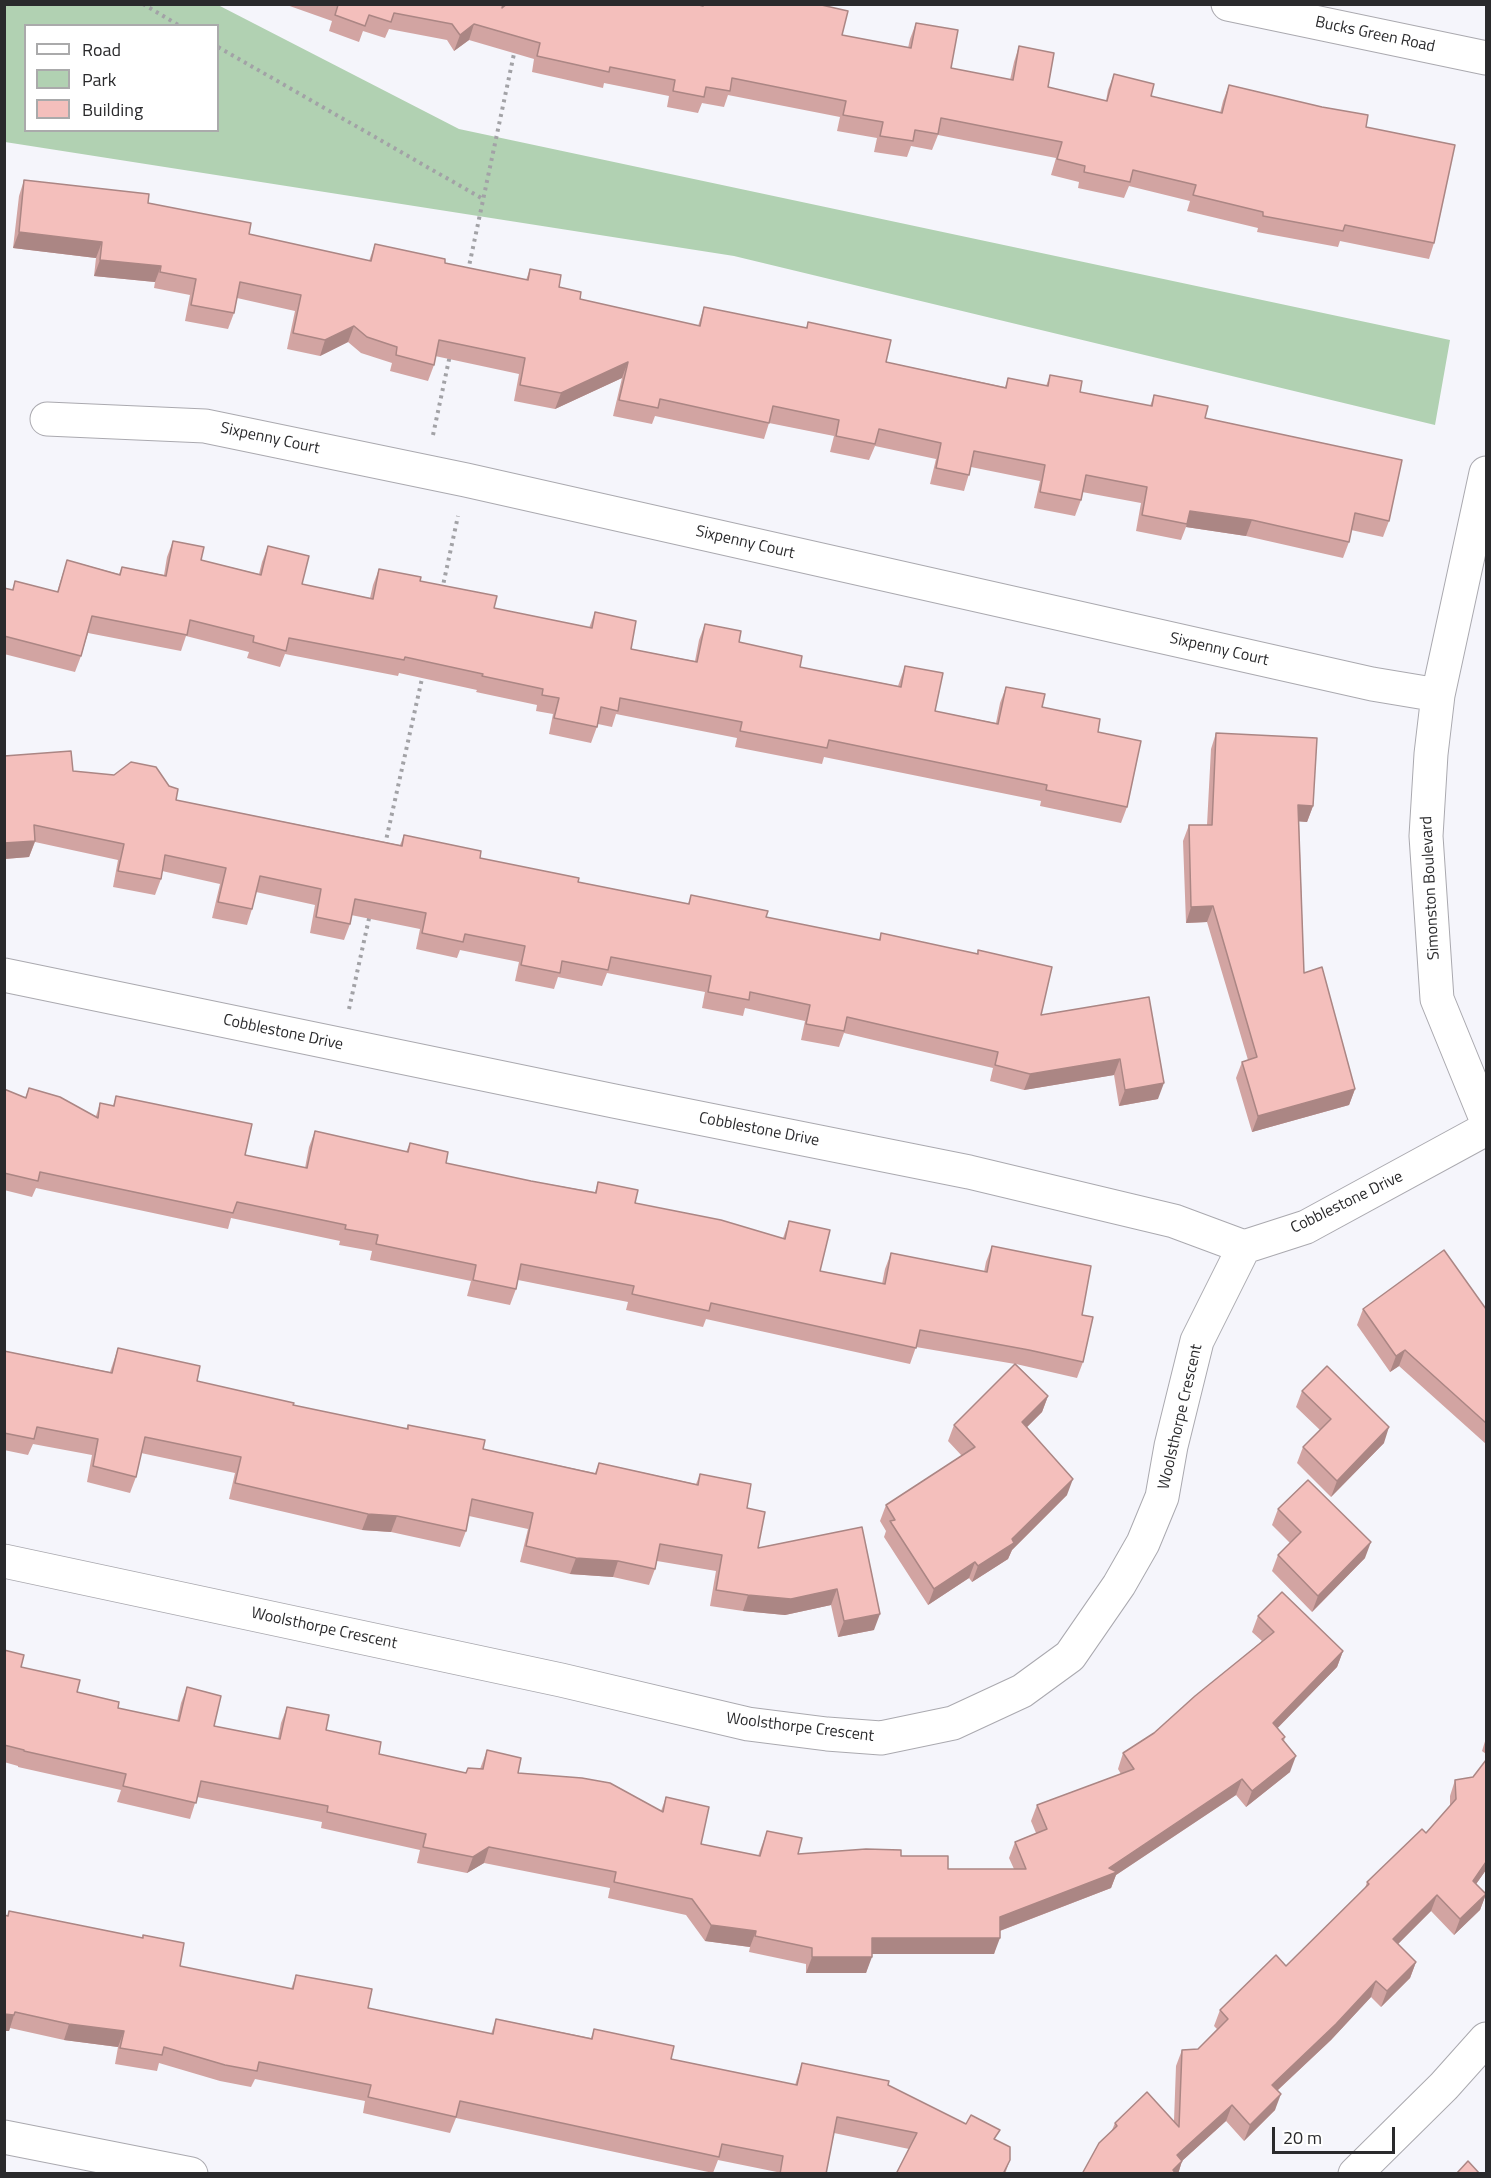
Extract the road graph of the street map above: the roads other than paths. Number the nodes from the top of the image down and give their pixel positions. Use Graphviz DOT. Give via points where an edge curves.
graph roads {
  1 [pos="1228,4"];
  2 [pos="1486,58"];
  3 [pos="47,419"];
  4 [pos="1486,473"];
  5 [pos="1438,695"];
  6 [pos="4,975"];
  7 [pos="1486,1119"];
  8 [pos="1486,1129"];
  9 [pos="1244,1247"];
  10 [pos="4,1561"];
  11 [pos="1486,2039"];
  12 [pos="4,2137"];
  13 [pos="191,2174"];
  14 [pos="1355,2174"];
  1 -- 2 [label="street, Bucks Green Road"];
  3 -- 5 [label="street, Sixpenny Court" via="206,426 426,471 1360,682"];
  4 -- 5 [label="street, Simonston Boulevard"];
  5 -- 7 [label="street, Simonston Boulevard" via="1426,836 1437,999"];
  6 -- 9 [label="street, Cobblestone Drive" via="969,1172 1174,1221"];
  8 -- 9 [label="street, Cobblestone Drive" via="1306,1227"];
  9 -- 10 [label="street, Woolsthorpe Crescent" via="1197,1341 1162,1497 1143,1543 1119,1585 1070,1656 1022,1691 953,1723 881,1738 748,1724 550,1677"];
  11 -- 14 [label="street"];
  12 -- 13 [label="street"];
}
